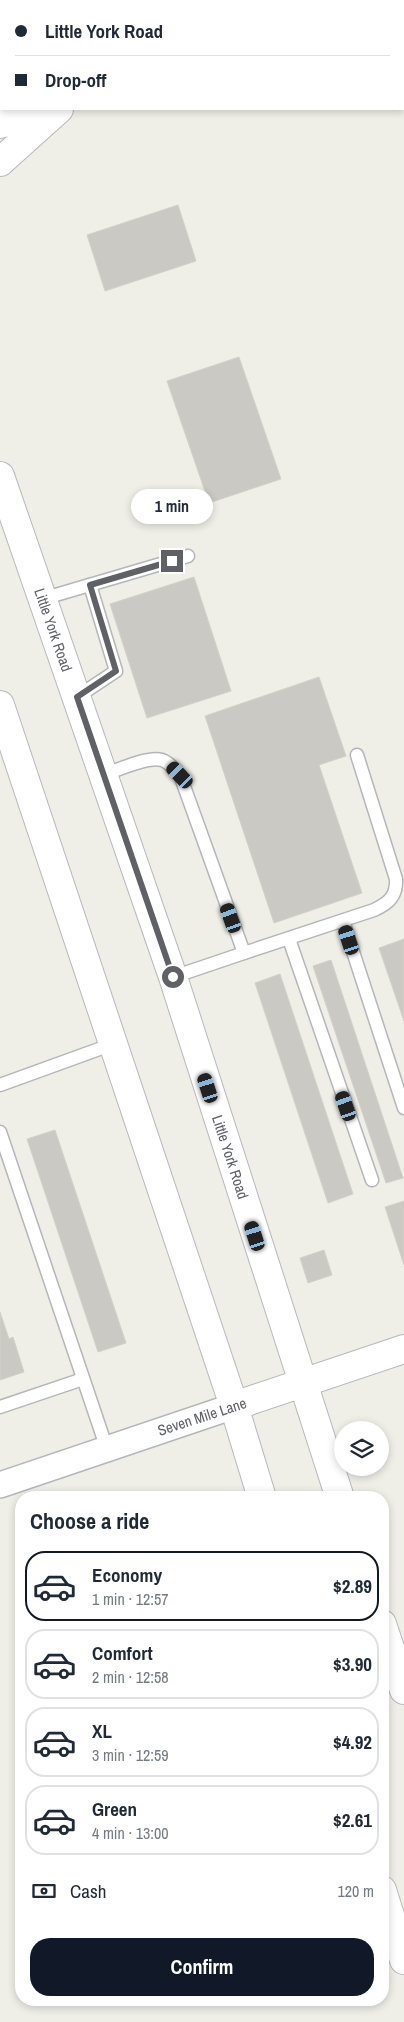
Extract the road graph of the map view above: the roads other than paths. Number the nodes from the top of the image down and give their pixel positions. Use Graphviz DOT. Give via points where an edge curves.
graph roads {
  1 [pos="58,110"];
  2 [pos="0,124"];
  3 [pos="0,162"];
  4 [pos="0,476"];
  5 [pos="188,556"];
  6 [pos="90,585"];
  7 [pos="42,599"];
  8 [pos="77,697"];
  9 [pos="0,706"];
  10 [pos="357,755"];
  11 [pos="104,775"];
  12 [pos="343,921"];
  13 [pos="289,938"];
  14 [pos="244,953"];
  15 [pos="173,977"];
  16 [pos="113,1044"];
  17 [pos="0,1085"];
  18 [pos="404,1108"];
  19 [pos="0,1132"];
  20 [pos="372,1180"];
  21 [pos="404,1349"];
  22 [pos="83,1380"];
  23 [pos="302,1384"];
  24 [pos="234,1406"];
  25 [pos="0,1407"];
  26 [pos="107,1449"];
  27 [pos="0,1485"];
  28 [pos="260,1491"];
  29 [pos="338,1491"];
  30 [pos="389,1645"];
  31 [pos="404,1690"];
  32 [pos="389,1912"];
  33 [pos="404,1960"];
  1 -- 2 [label="main road"];
  1 -- 3 [label="main road"];
  4 -- 7 [label="main road, Little York Road"];
  5 -- 6 [label="lane"];
  6 -- 7 [label="lane"];
  6 -- 8 [label="lane" via="116,671"];
  7 -- 8 [label="main road, Little York Road"];
  8 -- 11 [label="main road, Little York Road"];
  9 -- 16 [label="main road"];
  10 -- 12 [label="lane" via="397,887 386,904"];
  11 -- 14 [label="lane" via="144,761 161,760 180,775"];
  11 -- 15 [label="main road, Little York Road"];
  12 -- 13 [label="lane"];
  12 -- 18 [label="lane"];
  13 -- 14 [label="lane"];
  13 -- 20 [label="lane"];
  14 -- 15 [label="lane"];
  15 -- 23 [label="main road, Little York Road"];
  16 -- 17 [label="lane"];
  16 -- 24 [label="main road"];
  19 -- 22 [label="lane"];
  21 -- 23 [label="main road, Seven Mile Lane"];
  22 -- 25 [label="lane"];
  22 -- 26 [label="lane"];
  23 -- 24 [label="main road, Seven Mile Lane"];
  23 -- 29 [label="main road, Little York Road"];
  24 -- 26 [label="street, Seven Mile Lane"];
  24 -- 28 [label="main road"];
  26 -- 27 [label="street, Seven Mile Lane"];
  30 -- 31 [label="main road"];
  32 -- 33 [label="main road"];
}
